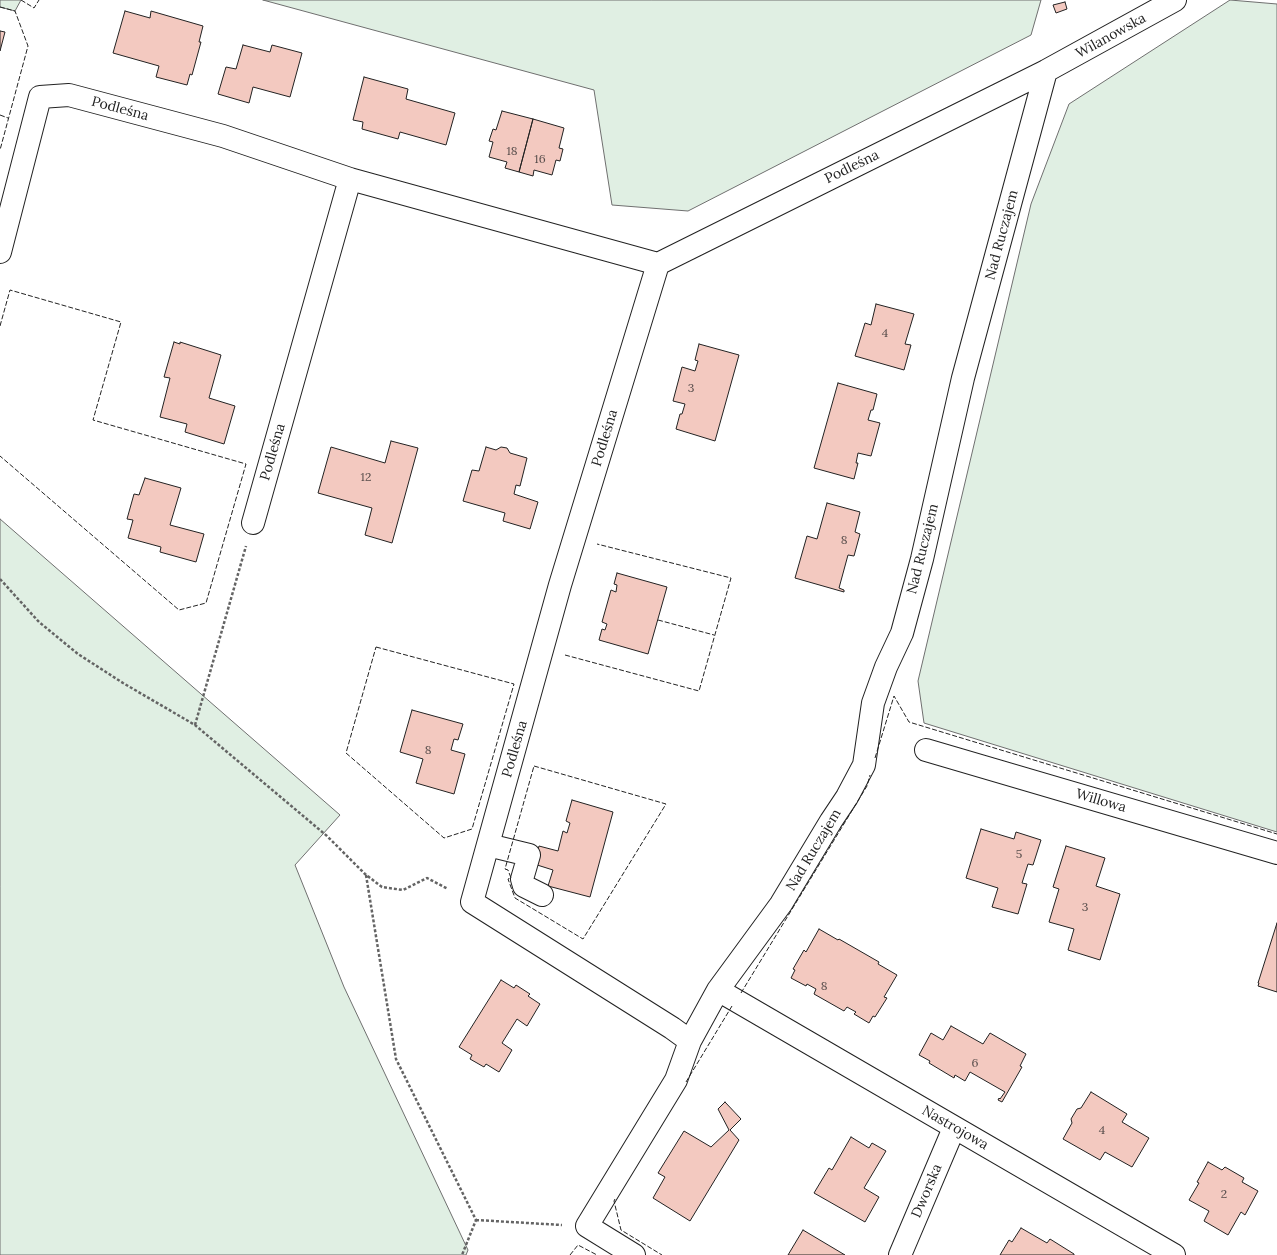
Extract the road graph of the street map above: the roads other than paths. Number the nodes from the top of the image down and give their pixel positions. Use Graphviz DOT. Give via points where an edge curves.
graph roads {
  1 [pos="1175,0"];
  2 [pos="1046,71"];
  3 [pos="350,179"];
  4 [pos="0,252"];
  5 [pos="658,264"];
  6 [pos="253,523"];
  7 [pos="926,750"];
  8 [pos="488,845"];
  9 [pos="1277,853"];
  10 [pos="542,895"];
  11 [pos="727,995"];
  12 [pos="690,1041"];
  13 [pos="954,1128"];
  14 [pos="634,1255"];
  15 [pos="900,1255"];
  16 [pos="1174,1255"];
  1 -- 2 [label="street, Wilanowska"];
  2 -- 5 [label="street, Podleśna"];
  2 -- 11 [label="street, Nad Ruczajem" via="963,378 904,625 873,703 864,765"];
  3 -- 4 [label="street, Podleśna" via="223,136 92,101 69,95 40,97"];
  3 -- 5 [label="street, Podleśna"];
  3 -- 6 [label="street, Podleśna"];
  5 -- 8 [label="street, Podleśna" via="560,585"];
  7 -- 9 [label="street, Willowa"];
  8 -- 10 [label="street" via="532,856 522,879 524,886"];
  8 -- 12 [label="street, Podleśna" via="472,902"];
  11 -- 12 [label="street, Nad Ruczajem"];
  11 -- 13 [label="street, Nastrojowa"];
  12 -- 14 [label="street, Nad Ruczajem" via="676,1080 586,1226"];
  13 -- 15 [label="street, Dworska"];
  13 -- 16 [label="street, Nastrojowa"];
}
